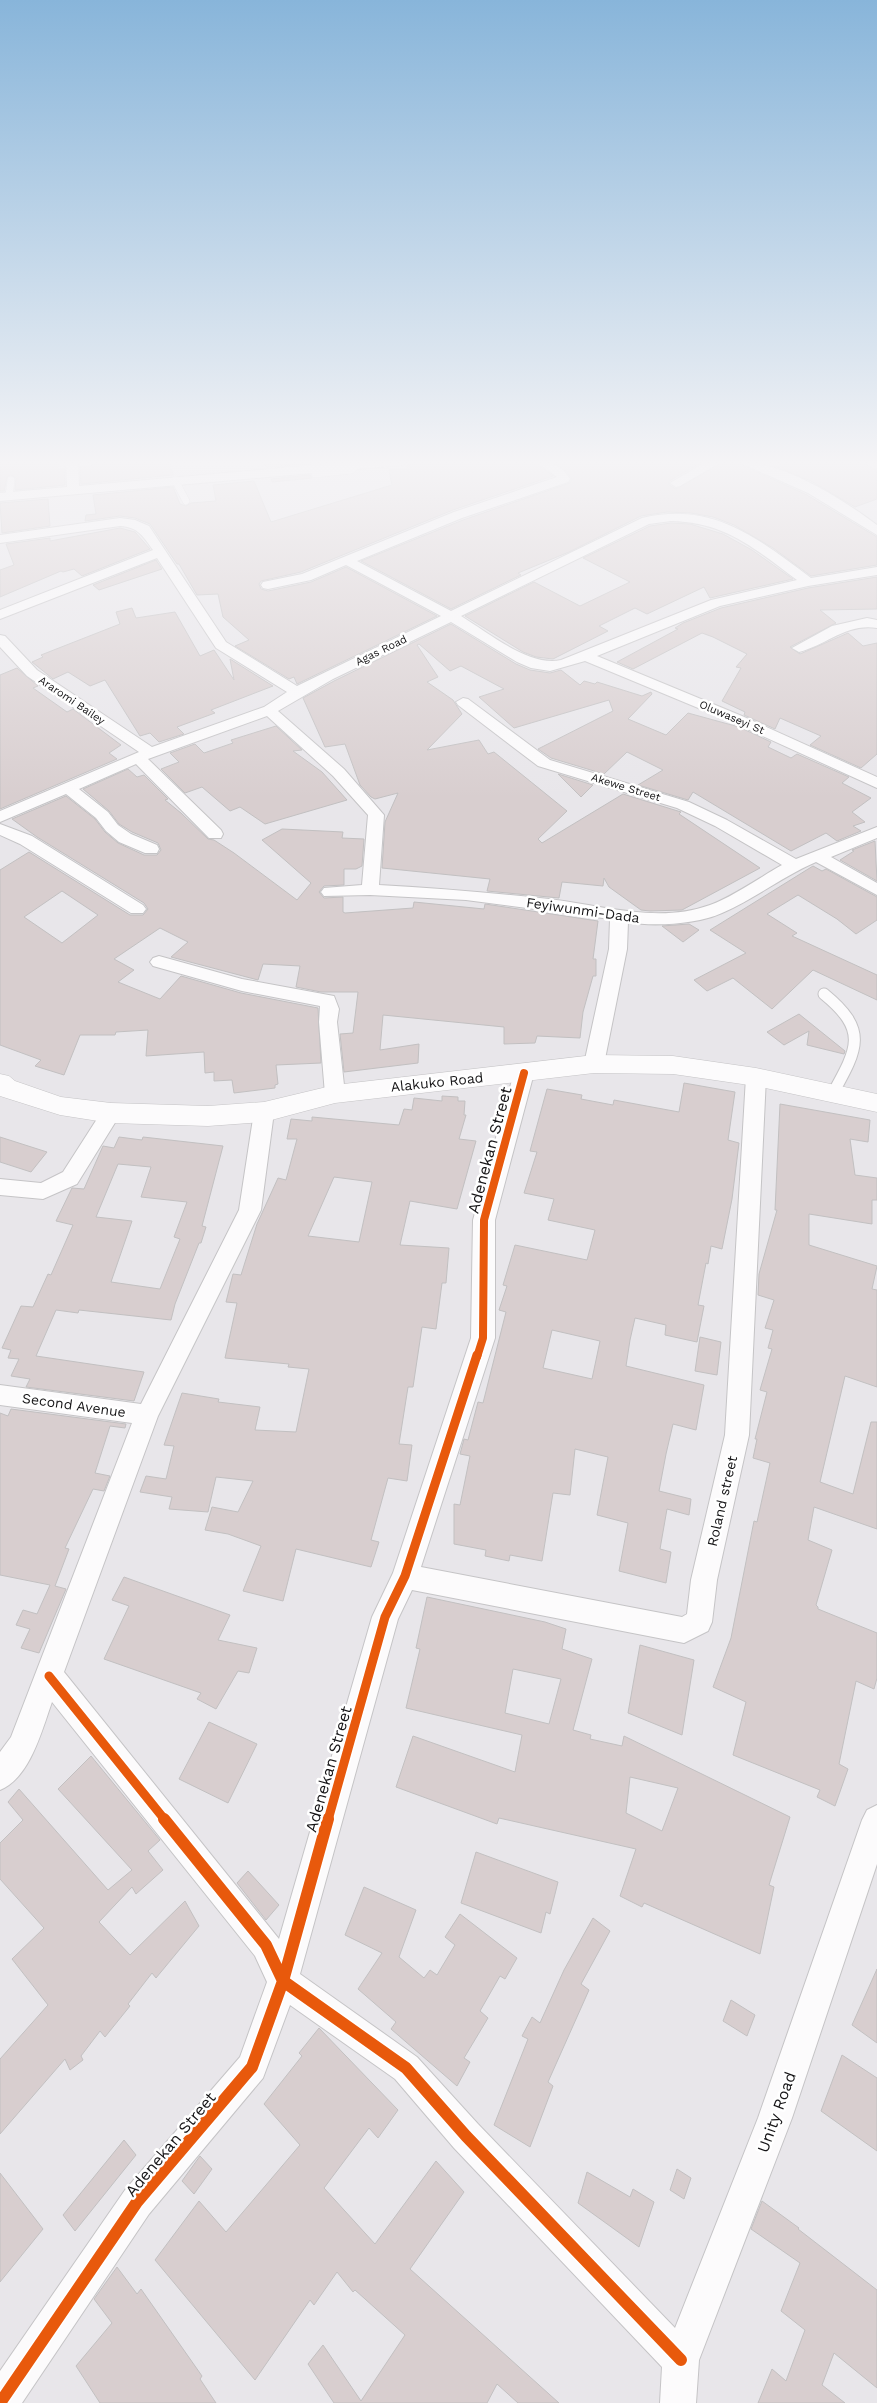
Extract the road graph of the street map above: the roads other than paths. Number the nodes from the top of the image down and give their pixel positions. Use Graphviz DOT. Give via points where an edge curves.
graph roads {
  1 [pos="106,573"];
  2 [pos="174,573"];
  3 [pos="316,573"];
  4 [pos="370,573"];
  5 [pos="538,573"];
  6 [pos="795,573"];
  7 [pos="864,573"];
  8 [pos="808,582"];
  9 [pos="268,586"];
  10 [pos="0,615"];
  11 [pos="450,616"];
  12 [pos="877,624"];
  13 [pos="0,639"];
  14 [pos="799,648"];
  15 [pos="585,656"];
  16 [pos="296,692"];
  17 [pos="463,702"];
  18 [pos="269,710"];
  19 [pos="144,755"];
  20 [pos="877,782"];
  21 [pos="67,787"];
  22 [pos="0,817"];
  23 [pos="0,829"];
  24 [pos="877,832"];
  25 [pos="215,834"];
  26 [pos="151,849"];
  27 [pos="819,857"];
  28 [pos="795,865"];
  29 [pos="370,890"];
  30 [pos="877,890"];
  31 [pos="330,892"];
  32 [pos="136,910"];
  33 [pos="619,916"];
  34 [pos="159,962"];
  35 [pos="824,994"];
  36 [pos="594,1064"];
  37 [pos="524,1073"];
  38 [pos="756,1077"];
  39 [pos="0,1083"];
  40 [pos="833,1093"];
  41 [pos="335,1094"];
  42 [pos="877,1103"];
  43 [pos="264,1112"];
  44 [pos="111,1113"];
  45 [pos="0,1187"];
  46 [pos="0,1395"];
  47 [pos="148,1414"];
  48 [pos="404,1576"];
  49 [pos="49,1676"];
  50 [pos="0,1776"];
  51 [pos="877,1820"];
  52 [pos="283,1981"];
  53 [pos="681,2360"];
  54 [pos="0,2402"];
  55 [pos="678,2403"];
  1 -- 10 [label="street"];
  2 -- 16 [label="street" via="221,645"];
  3 -- 9 [label="street"];
  4 -- 11 [label="street"];
  5 -- 11 [label="street, Agas Road"];
  6 -- 8 [label="street, Agas Road"];
  7 -- 8 [label="street"];
  8 -- 15 [label="street" via="716,603"];
  11 -- 15 [label="street" via="536,665 550,667"];
  11 -- 16 [label="street, Agas Road"];
  12 -- 14 [label="street" via="852,625"];
  13 -- 19 [label="street, Araromi Bailey" via="32,673"];
  15 -- 20 [label="street, Oluwaseyi St" via="738,719"];
  16 -- 18 [label="street, Agas Road"];
  17 -- 28 [label="street, Akewe Street" via="544,763 683,806 721,823"];
  18 -- 19 [label="street, Agas Road"];
  18 -- 29 [label="street" via="328,761 359,792 376,815"];
  19 -- 21 [label="street, Agas Road"];
  19 -- 25 [label="street, Araromi Bailey"];
  21 -- 22 [label="street, Agas Road"];
  21 -- 26 [label="street" via="125,838"];
  23 -- 32 [label="street" via="26,840"];
  24 -- 27 [label="street, Feyiwunmi-Dada"];
  27 -- 28 [label="street, Feyiwunmi-Dada"];
  27 -- 30 [label="street"];
  28 -- 33 [label="street, Feyiwunmi-Dada" via="715,910 675,918"];
  29 -- 31 [label="street, Feyiwunmi-Dada"];
  29 -- 33 [label="street, Feyiwunmi-Dada" via="466,895 588,909"];
  33 -- 36 [label="street" via="618,949"];
  34 -- 41 [label="street" via="230,984 278,995 327,1001"];
  35 -- 40 [label="lane" via="847,1015 855,1031 856,1042"];
  36 -- 37 [label="main road, Alakuko Road"];
  36 -- 38 [label="main road, Alakuko Road" via="673,1065"];
  37 -- 41 [label="main road, Alakuko Road"];
  37 -- 48 [label="street, Adenekan Street" via="484,1220 483,1338"];
  38 -- 40 [label="main road, Alakuko Road"];
  38 -- 48 [label="street, Roland street" via="737,1435 704,1580 699,1622 684,1630"];
  39 -- 44 [label="main road, Alakuko Road" via="6,1088 60,1106"];
  40 -- 42 [label="main road, Alakuko Road"];
  41 -- 43 [label="main road, Alakuko Road"];
  43 -- 44 [label="main road, Alakuko Road" via="208,1116"];
  43 -- 47 [label="street" via="250,1210"];
  44 -- 45 [label="street" via="70,1178 43,1191"];
  46 -- 47 [label="street, Second Avenue"];
  47 -- 49 [label="street"];
  48 -- 52 [label="street, Adenekan Street" via="385,1617"];
  49 -- 50 [label="street" via="22,1746"];
  49 -- 52 [label="street" via="266,1945"];
  51 -- 53 [label="street, Unity Road" via="775,2118"];
  52 -- 53 [label="street" via="406,2068 466,2136"];
  52 -- 54 [label="street, Adenekan Street" via="252,2067 137,2202"];
  53 -- 55 [label="street, Unity Road"];
}
